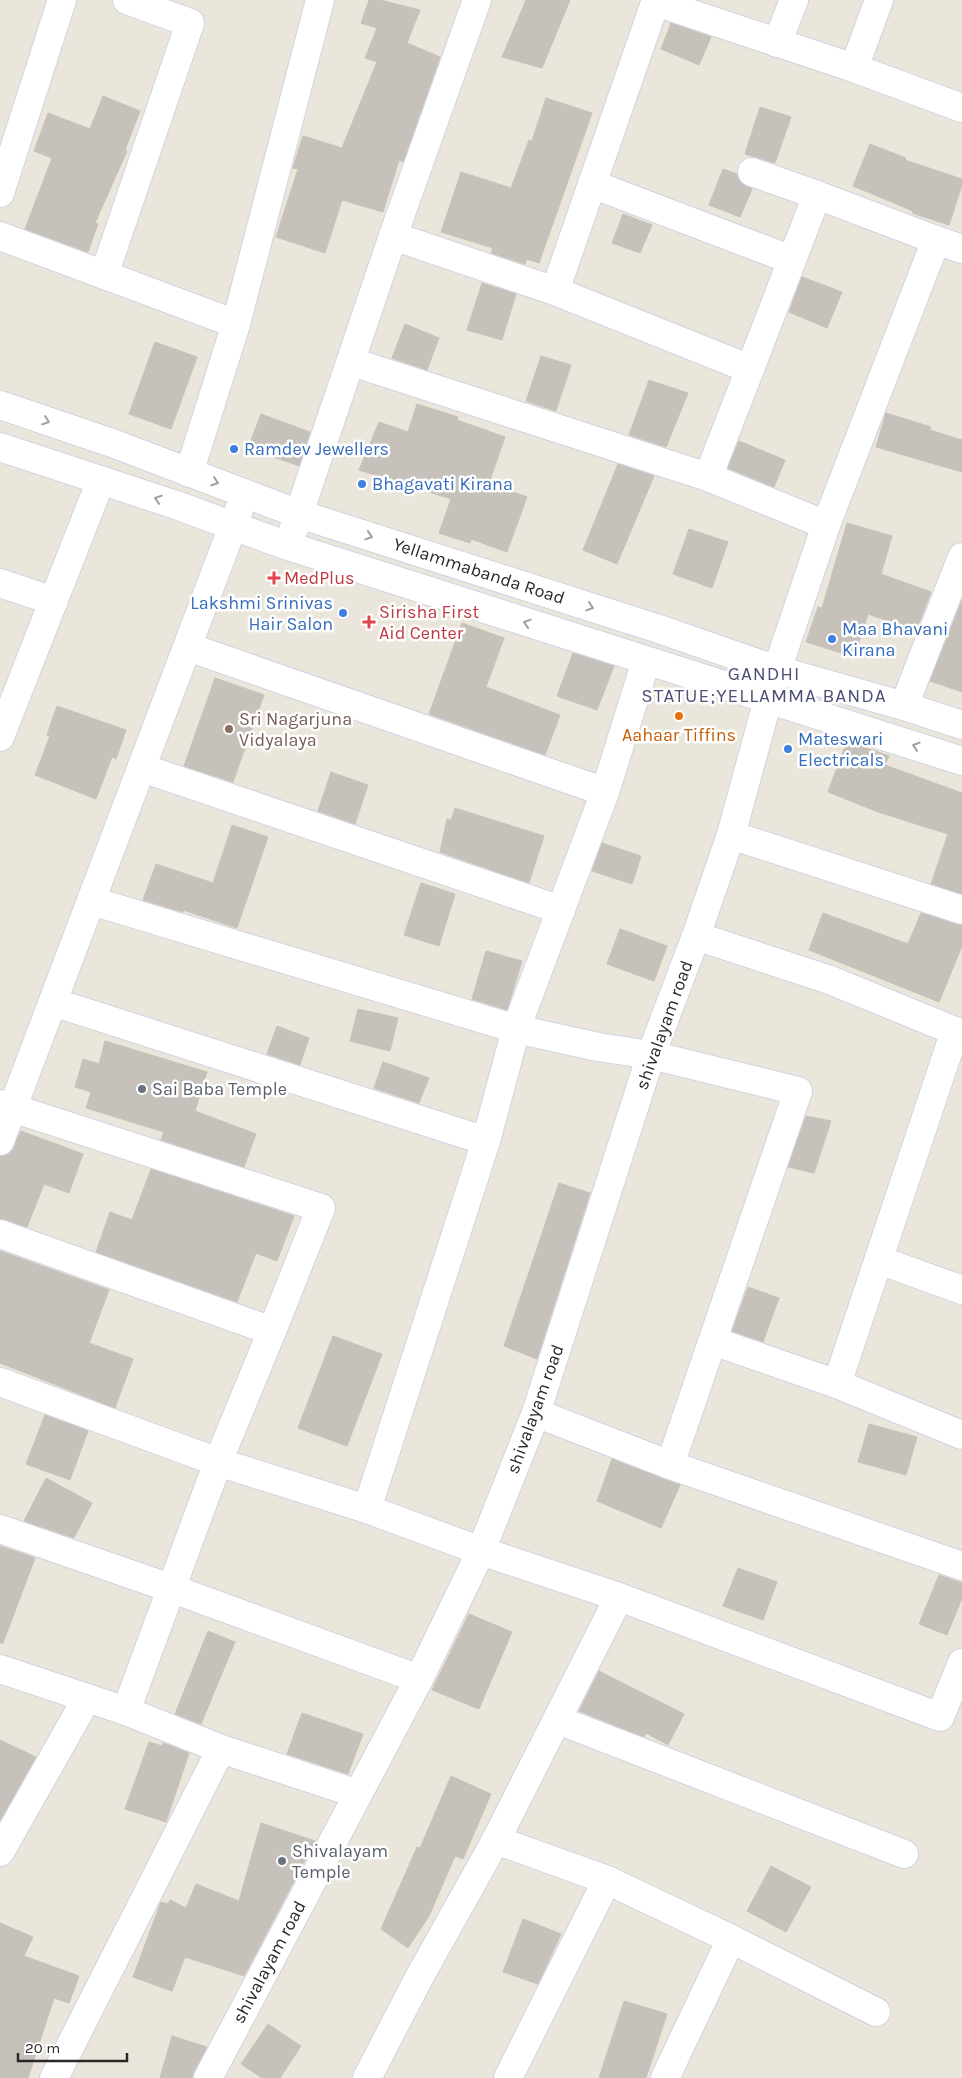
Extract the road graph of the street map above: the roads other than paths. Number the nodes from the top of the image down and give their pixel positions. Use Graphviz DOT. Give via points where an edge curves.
graph roads {
  1 [pos="62,0"];
  2 [pos="320,0"];
  3 [pos="477,0"];
  4 [pos="794,0"];
  5 [pos="879,0"];
  6 [pos="656,1"];
  7 [pos="141,2"];
  8 [pos="778,43"];
  9 [pos="854,68"];
  10 [pos="962,108"];
  11 [pos="752,172"];
  12 [pos="592,184"];
  13 [pos="0,193"];
  14 [pos="817,195"];
  15 [pos="0,236"];
  16 [pos="393,236"];
  17 [pos="936,240"];
  18 [pos="962,248"];
  19 [pos="792,260"];
  20 [pos="104,275"];
  21 [pos="555,290"];
  22 [pos="236,324"];
  23 [pos="352,362"];
  24 [pos="750,369"];
  25 [pos="0,405"];
  26 [pos="0,447"];
  27 [pos="189,473"];
  28 [pos="708,477"];
  29 [pos="101,480"];
  30 [pos="246,492"];
  31 [pos="299,514"];
  32 [pos="826,526"];
  33 [pos="231,527"];
  34 [pos="288,546"];
  35 [pos="961,563"];
  36 [pos="0,582"];
  37 [pos="54,601"];
  38 [pos="188,648"];
  39 [pos="646,661"];
  40 [pos="777,670"];
  41 [pos="769,701"];
  42 [pos="904,706"];
  43 [pos="962,725"];
  44 [pos="2,728"];
  45 [pos="962,761"];
  46 [pos="142,768"];
  47 [pos="605,792"];
  48 [pos="731,835"];
  49 [pos="92,901"];
  50 [pos="561,910"];
  51 [pos="962,910"];
  52 [pos="696,936"];
  53 [pos="53,1002"];
  54 [pos="516,1029"];
  55 [pos="958,1032"];
  56 [pos="651,1055"];
  57 [pos="6,1106"];
  58 [pos="0,1141"];
  59 [pos="486,1141"];
  60 [pos="0,1234"];
  61 [pos="879,1260"];
  62 [pos="962,1290"];
  63 [pos="272,1331"];
  64 [pos="713,1341"];
  65 [pos="0,1382"];
  66 [pos="837,1384"];
  67 [pos="536,1413"];
  68 [pos="962,1435"];
  69 [pos="218,1462"];
  70 [pos="670,1465"];
  71 [pos="367,1509"];
  72 [pos="0,1529"];
  73 [pos="481,1551"];
  74 [pos="962,1566"];
  75 [pos="173,1588"];
  76 [pos="619,1598"];
  77 [pos="962,1663"];
  78 [pos="0,1669"];
  79 [pos="419,1679"];
  80 [pos="87,1698"];
  81 [pos="126,1711"];
  82 [pos="558,1720"];
  83 [pos="221,1749"];
  84 [pos="358,1794"];
  85 [pos="496,1840"];
  86 [pos="0,1852"];
  87 [pos="904,1854"];
  88 [pos="607,1880"];
  89 [pos="732,1939"];
  90 [pos="876,2012"];
  91 [pos="54,2078"];
  92 [pos="208,2078"];
  93 [pos="367,2078"];
  94 [pos="508,2078"];
  95 [pos="665,2078"];
  1 -- 13 [label="street"];
  2 -- 22 [label="street"];
  3 -- 16 [label="street"];
  4 -- 8 [label="street"];
  5 -- 9 [label="street"];
  6 -- 8 [label="street"];
  6 -- 12 [label="street"];
  7 -- 20 [label="street" via="190,23"];
  8 -- 9 [label="street"];
  9 -- 10 [label="street"];
  11 -- 14 [label="street"];
  12 -- 19 [label="street"];
  12 -- 21 [label="street"];
  14 -- 17 [label="street"];
  14 -- 19 [label="street"];
  15 -- 20 [label="street"];
  16 -- 21 [label="street"];
  16 -- 23 [label="street"];
  17 -- 18 [label="street"];
  17 -- 32 [label="street, shivalayam road"];
  19 -- 24 [label="street"];
  20 -- 22 [label="street"];
  21 -- 24 [label="street"];
  22 -- 27 [label="street"];
  23 -- 28 [label="street"];
  23 -- 31 [label="street"];
  24 -- 28 [label="street"];
  25 -- 27 [label="street, Yellammabanda Road, one-way"];
  26 -- 29 [label="street, Yellammabanda Road"];
  27 -- 30 [label="street, Yellammabanda Road, one-way"];
  28 -- 32 [label="street"];
  33 -- 29 [label="street, Yellammabanda Road, one-way"];
  29 -- 37 [label="street"];
  30 -- 31 [label="street, Yellammabanda Road"];
  30 -- 33 [label="street"];
  31 -- 34 [label="street"];
  31 -- 40 [label="street, Yellammabanda Road, one-way" via="659,628"];
  32 -- 40 [label="street, shivalayam road"];
  33 -- 34 [label="street, Yellammabanda Road"];
  33 -- 38 [label="street"];
  39 -- 34 [label="street, Yellammabanda Road, one-way"];
  35 -- 42 [label="street"];
  36 -- 37 [label="street"];
  37 -- 44 [label="street"];
  38 -- 46 [label="street"];
  38 -- 47 [label="street"];
  39 -- 41 [label="street, Yellammabanda Road"];
  39 -- 47 [label="street"];
  40 -- 41 [label="street, shivalayam road"];
  40 -- 42 [label="street, Yellammabanda Road"];
  45 -- 41 [label="street, Yellammabanda Road, one-way"];
  41 -- 48 [label="street, shivalayam road"];
  42 -- 43 [label="street, Yellammabanda Road"];
  46 -- 49 [label="street"];
  46 -- 50 [label="street"];
  47 -- 50 [label="street"];
  48 -- 51 [label="street"];
  48 -- 52 [label="street, shivalayam road"];
  49 -- 53 [label="street"];
  49 -- 54 [label="street"];
  50 -- 54 [label="street"];
  52 -- 55 [label="street" via="830,980"];
  52 -- 56 [label="street, shivalayam road"];
  53 -- 57 [label="street"];
  53 -- 59 [label="street"];
  54 -- 56 [label="street"];
  54 -- 59 [label="street"];
  55 -- 61 [label="street"];
  56 -- 64 [label="street" via="798,1091"];
  56 -- 67 [label="street, shivalayam road"];
  57 -- 58 [label="street"];
  57 -- 63 [label="street" via="321,1208"];
  59 -- 71 [label="street"];
  60 -- 63 [label="street"];
  61 -- 62 [label="street"];
  61 -- 66 [label="street"];
  63 -- 69 [label="street"];
  64 -- 66 [label="street"];
  64 -- 70 [label="street"];
  65 -- 69 [label="street"];
  66 -- 68 [label="street"];
  67 -- 70 [label="street"];
  67 -- 73 [label="street, shivalayam road"];
  69 -- 71 [label="street"];
  69 -- 75 [label="street"];
  70 -- 74 [label="street"];
  71 -- 73 [label="street"];
  72 -- 75 [label="street"];
  73 -- 76 [label="street"];
  73 -- 79 [label="street, shivalayam road"];
  75 -- 79 [label="street"];
  75 -- 81 [label="street"];
  76 -- 77 [label="street" via="940,1717"];
  76 -- 82 [label="street"];
  78 -- 80 [label="street"];
  79 -- 84 [label="street, shivalayam road"];
  80 -- 81 [label="street"];
  80 -- 86 [label="street"];
  81 -- 83 [label="street"];
  82 -- 85 [label="street"];
  82 -- 87 [label="street"];
  83 -- 84 [label="street"];
  83 -- 91 [label="street"];
  84 -- 92 [label="street, shivalayam road"];
  85 -- 88 [label="street"];
  85 -- 93 [label="street"];
  88 -- 89 [label="street"];
  88 -- 94 [label="street"];
  89 -- 90 [label="street"];
  89 -- 95 [label="street"];
}
